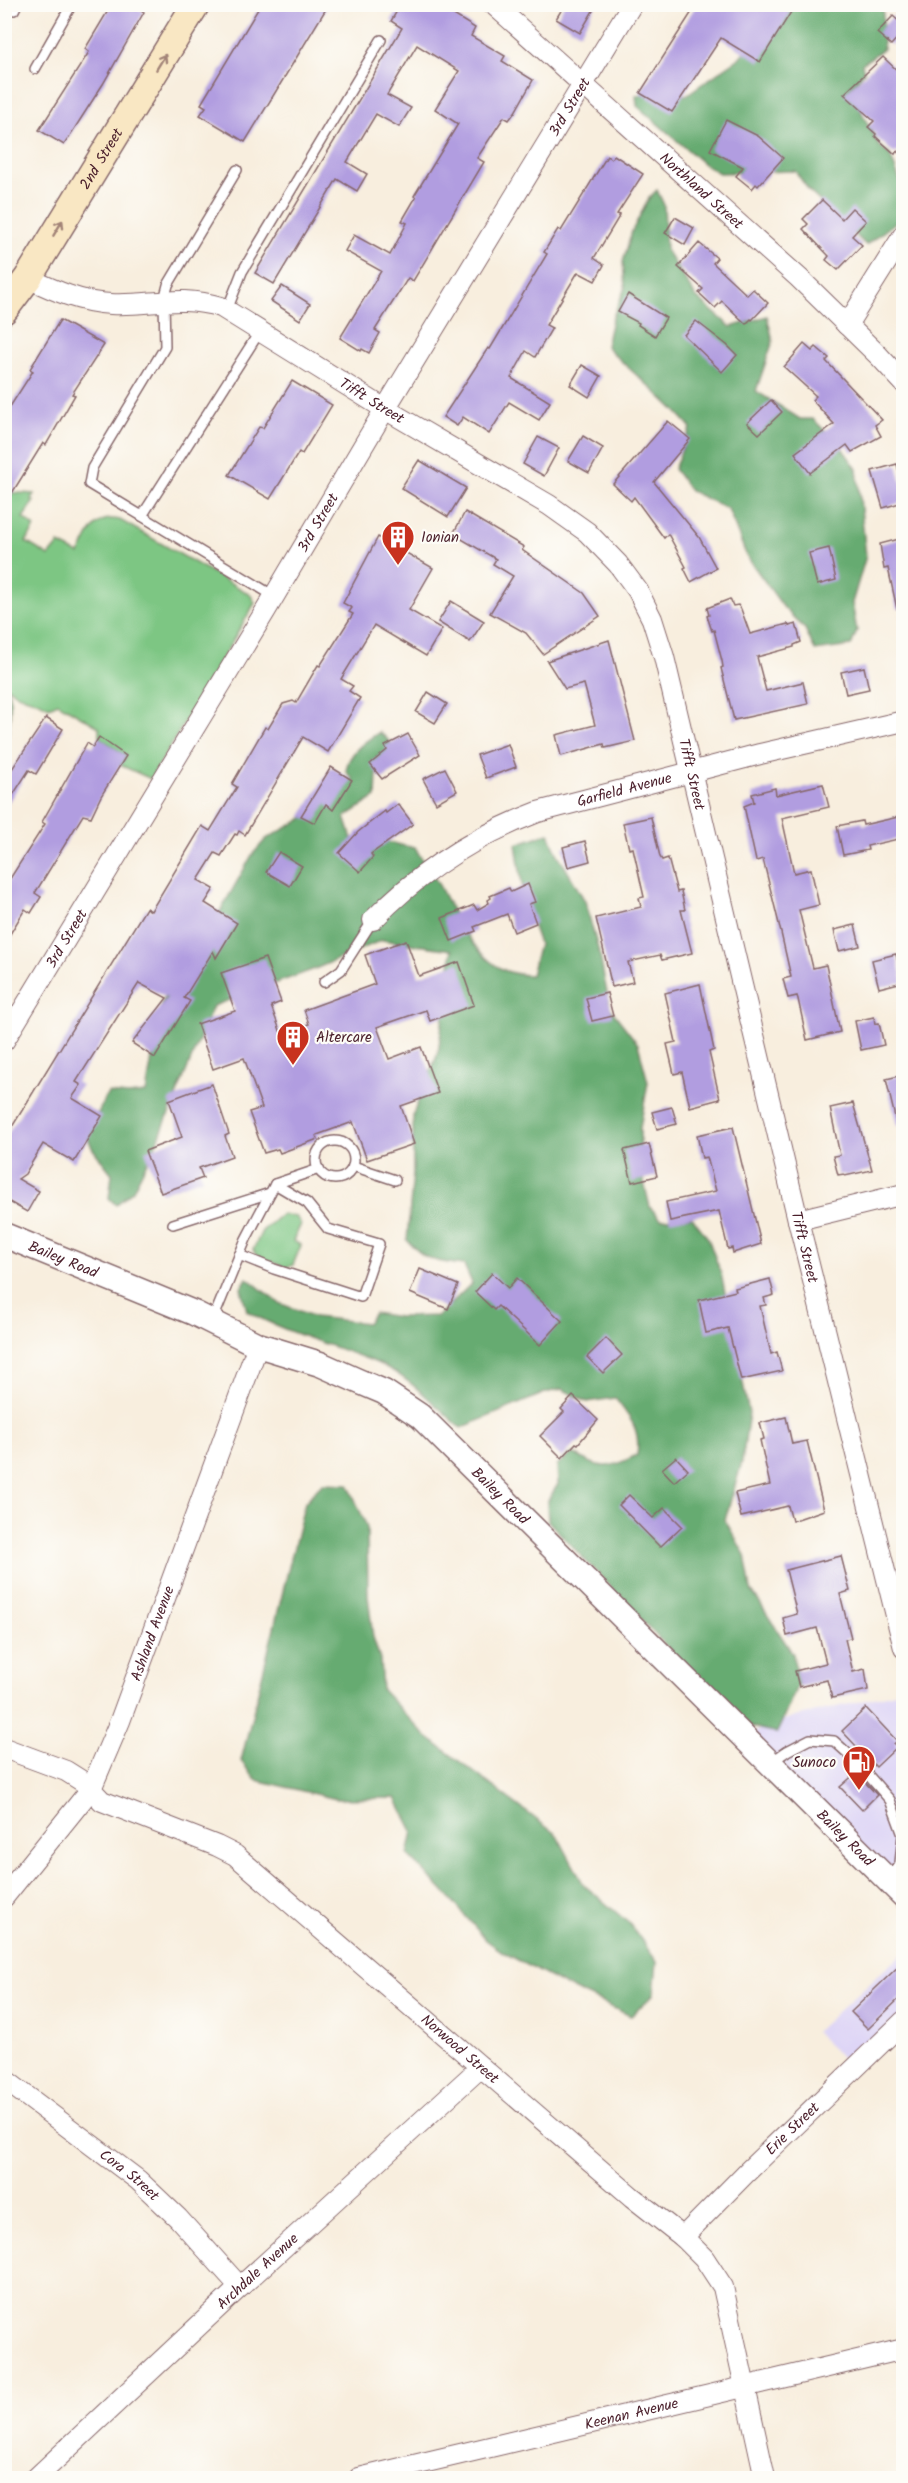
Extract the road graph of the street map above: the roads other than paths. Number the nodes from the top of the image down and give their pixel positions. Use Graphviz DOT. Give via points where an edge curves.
graph roads {
  1 [pos="72,4"];
  2 [pos="196,4"];
  3 [pos="493,4"];
  4 [pos="632,4"];
  5 [pos="381,40"];
  6 [pos="35,69"];
  7 [pos="583,85"];
  8 [pos="237,170"];
  9 [pos="903,234"];
  10 [pos="28,278"];
  11 [pos="164,300"];
  12 [pos="4,310"];
  13 [pos="227,310"];
  14 [pos="847,325"];
  15 [pos="260,331"];
  16 [pos="903,383"];
  17 [pos="385,409"];
  18 [pos="142,516"];
  19 [pos="274,596"];
  20 [pos="903,721"];
  21 [pos="692,772"];
  22 [pos="373,920"];
  23 [pos="324,982"];
  24 [pos="4,1041"];
  25 [pos="353,1166"];
  26 [pos="319,1169"];
  27 [pos="395,1180"];
  28 [pos="275,1184"];
  29 [pos="270,1193"];
  30 [pos="903,1194"];
  31 [pos="798,1220"];
  32 [pos="172,1224"];
  33 [pos="4,1235"];
  34 [pos="239,1254"];
  35 [pos="212,1322"];
  36 [pos="258,1345"];
  37 [pos="903,1648"];
  38 [pos="4,1748"];
  39 [pos="770,1763"];
  40 [pos="91,1789"];
  41 [pos="903,1835"];
  42 [pos="897,1890"];
  43 [pos="4,1897"];
  44 [pos="903,2021"];
  45 [pos="481,2067"];
  46 [pos="4,2079"];
  47 [pos="683,2237"];
  48 [pos="240,2287"];
  49 [pos="903,2349"];
  50 [pos="746,2387"];
  51 [pos="36,2478"];
  52 [pos="359,2478"];
  53 [pos="765,2478"];
  1 -- 6 [label="lane"];
  10 -- 2 [label="main road, 2nd Street, one-way"];
  3 -- 7 [label="street, Northland Street"];
  4 -- 7 [label="street, 3rd Street"];
  5 -- 13 [label="lane" via="242,272"];
  7 -- 14 [label="street, Northland Street"];
  7 -- 17 [label="street, 3rd Street"];
  8 -- 11 [label="lane" via="173,274"];
  9 -- 14 [label="street"];
  10 -- 11 [label="street, Tifft Street" via="59,293 110,304"];
  10 -- 12 [label="main road, 2nd Street"];
  11 -- 13 [label="street, Tifft Street" via="202,301"];
  11 -- 18 [label="lane" via="165,347 92,468 88,484"];
  13 -- 15 [label="street, Tifft Street"];
  14 -- 16 [label="street, Northland Street"];
  15 -- 17 [label="street, Tifft Street"];
  15 -- 18 [label="lane"];
  17 -- 19 [label="street, 3rd Street"];
  17 -- 21 [label="street, Tifft Street" via="549,505 587,532 618,564 652,619"];
  18 -- 19 [label="lane"];
  19 -- 24 [label="street, 3rd Street"];
  20 -- 21 [label="street, Garfield Avenue"];
  21 -- 22 [label="street, Garfield Avenue" via="568,803 510,823 461,847 394,897"];
  21 -- 31 [label="street, Tifft Street"];
  22 -- 23 [label="lane" via="341,970"];
  25 -- 26 [label="lane" via="340,1178 327,1177"];
  25 -- 26 [label="lane" via="350,1148 333,1141 318,1151"];
  25 -- 27 [label="lane"];
  26 -- 28 [label="lane"];
  28 -- 29 [label="lane"];
  28 -- 34 [label="lane" via="307,1203 328,1229 379,1244 361,1297"];
  29 -- 32 [label="lane"];
  29 -- 34 [label="lane"];
  30 -- 31 [label="street"];
  31 -- 37 [label="street, Tifft Street"];
  33 -- 35 [label="street, Bailey Road"];
  34 -- 35 [label="lane"];
  35 -- 36 [label="street, Bailey Road"];
  36 -- 39 [label="street, Bailey Road" via="320,1364 384,1392 420,1416"];
  36 -- 40 [label="street, Ashland Avenue" via="129,1698"];
  38 -- 40 [label="street, Norwood Street" via="66,1771"];
  39 -- 41 [label="lane" via="810,1739 834,1741 890,1800"];
  39 -- 42 [label="street, Bailey Road"];
  40 -- 43 [label="street, Ashland Avenue"];
  40 -- 45 [label="street, Norwood Street" via="102,1801 235,1855"];
  41 -- 42 [label="lane"];
  44 -- 47 [label="street, Erie Street"];
  45 -- 47 [label="street, Norwood Street"];
  45 -- 48 [label="street, Archdale Avenue"];
  46 -- 48 [label="street, Cora Street" via="138,2180"];
  47 -- 50 [label="street, Norwood Street" via="704,2258 723,2287"];
  48 -- 51 [label="street, Archdale Avenue"];
  49 -- 50 [label="street, Keenan Avenue"];
  50 -- 52 [label="street, Keenan Avenue"];
  50 -- 53 [label="street, Norwood Street"];
}
